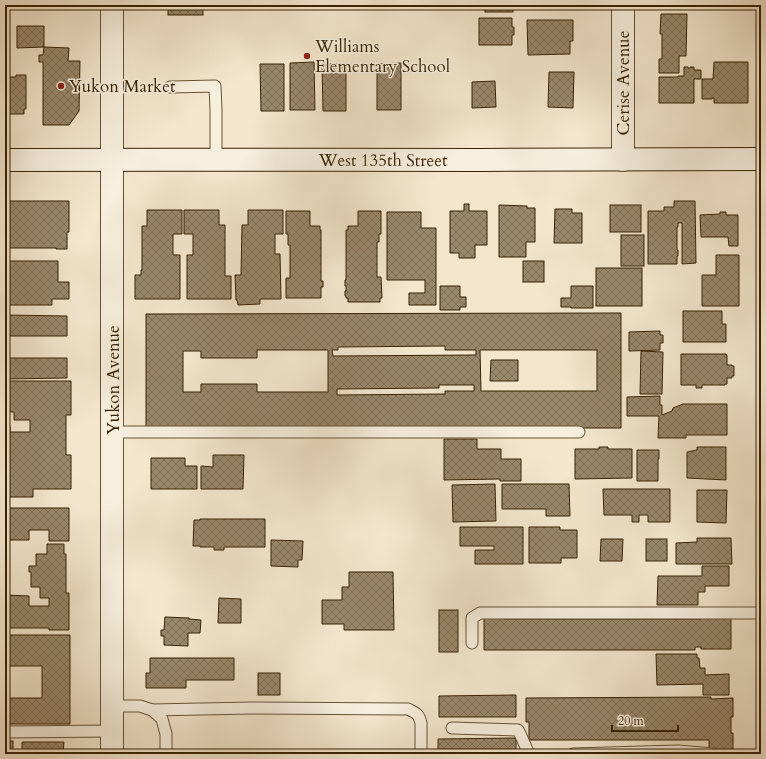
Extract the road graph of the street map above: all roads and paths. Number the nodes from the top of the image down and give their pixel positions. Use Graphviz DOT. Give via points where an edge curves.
graph roads {
  1 [pos="112,5"];
  2 [pos="622,5"];
  3 [pos="170,87"];
  4 [pos="761,159"];
  5 [pos="5,160"];
  6 [pos="112,160"];
  7 [pos="216,160"];
  8 [pos="624,160"];
  9 [pos="112,432"];
  10 [pos="579,432"];
  11 [pos="761,613"];
  12 [pos="472,643"];
  13 [pos="112,706"];
  14 [pos="152,710"];
  15 [pos="452,728"];
  16 [pos="112,731"];
  17 [pos="5,732"];
  18 [pos="112,754"];
  19 [pos="166,754"];
  20 [pos="421,754"];
  21 [pos="529,754"];
  22 [pos="572,754"];
  23 [pos="713,754"];
  1 -- 6 [label="street, Yukon Avenue"];
  2 -- 8 [label="street, Cerise Avenue"];
  3 -- 7 [label="lane" via="215,86"];
  4 -- 8 [label="street, West 135th Street"];
  5 -- 6 [label="street, West 135th Street"];
  6 -- 7 [label="street, West 135th Street"];
  6 -- 9 [label="street, Yukon Avenue"];
  7 -- 8 [label="street, West 135th Street"];
  9 -- 10 [label="lane"];
  9 -- 13 [label="street, Yukon Avenue"];
  11 -- 12 [label="lane" via="480,613 472,618"];
  13 -- 14 [label="lane" via="140,706"];
  13 -- 16 [label="street, Yukon Avenue"];
  14 -- 19 [label="lane" via="162,720 166,734"];
  14 -- 20 [label="lane" via="408,709 416,713 420,719"];
  15 -- 21 [label="lane" via="518,730"];
  16 -- 17 [label="lane"];
  16 -- 18 [label="street, Yukon Avenue"];
  22 -- 23 [label="lane" via="678,751"];
}
